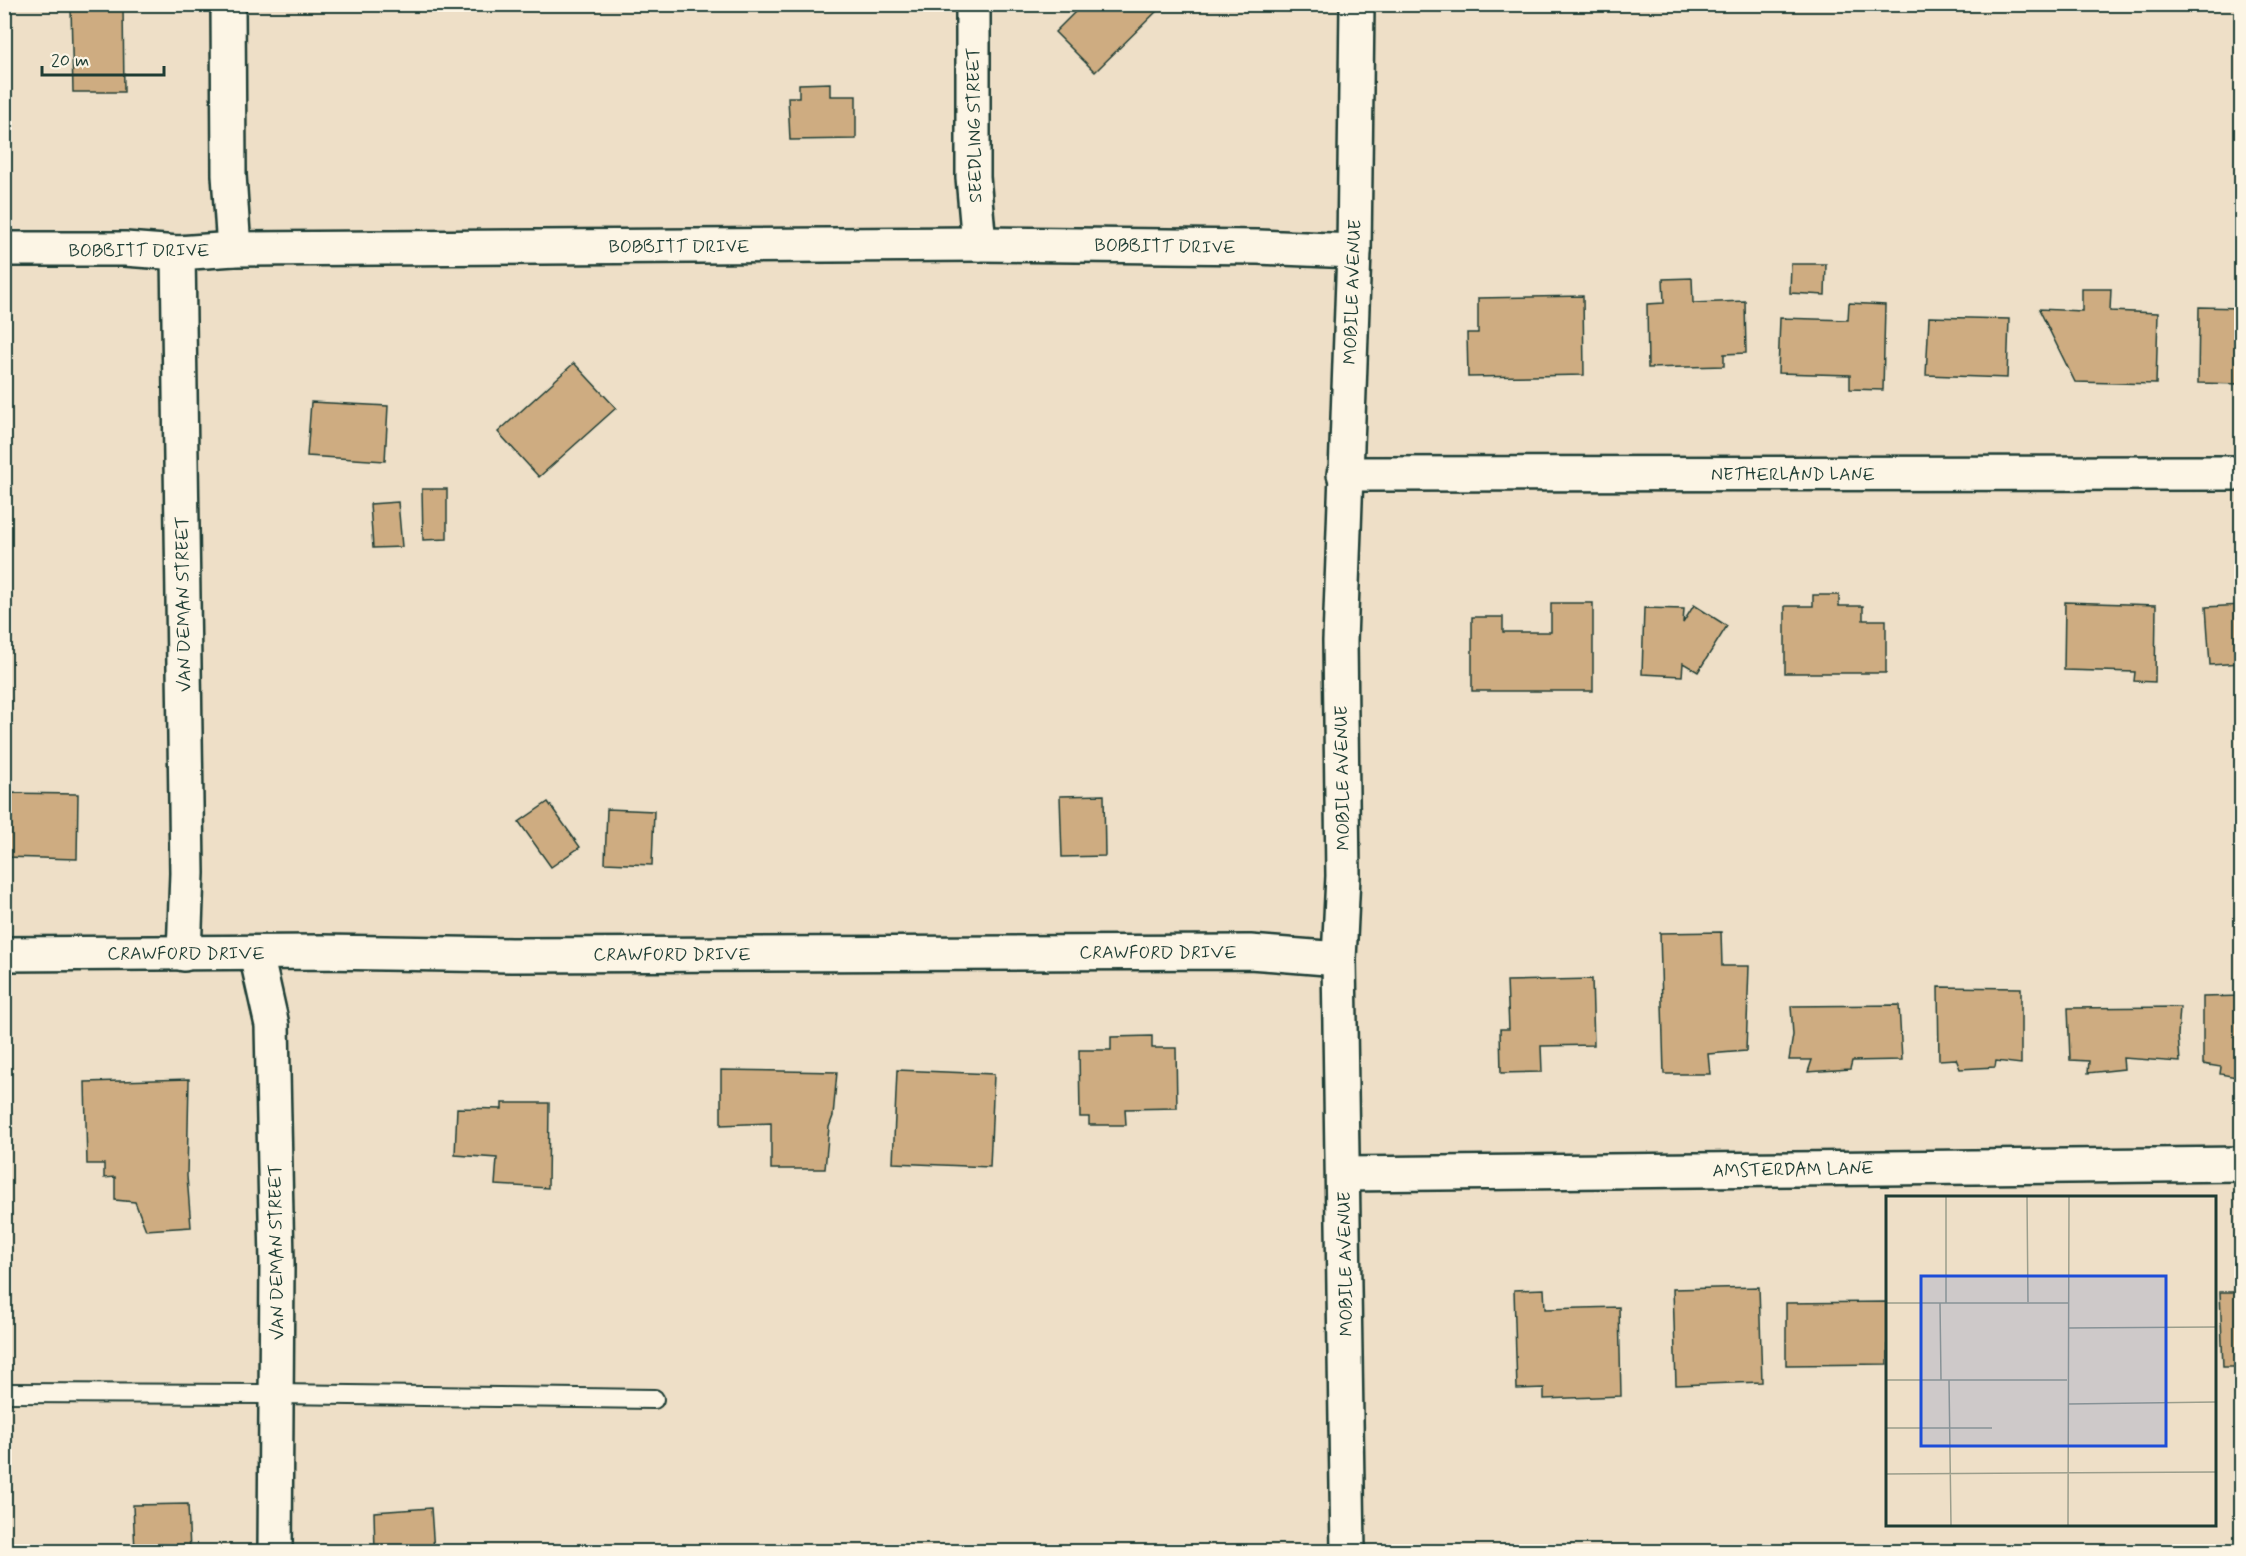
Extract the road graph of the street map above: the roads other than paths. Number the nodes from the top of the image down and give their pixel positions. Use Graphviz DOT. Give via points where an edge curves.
graph roads {
  1 [pos="228,4"];
  2 [pos="973,4"];
  3 [pos="1357,4"];
  4 [pos="980,244"];
  5 [pos="4,249"];
  6 [pos="234,249"];
  7 [pos="1354,251"];
  8 [pos="178,253"];
  9 [pos="2241,473"];
  10 [pos="1344,474"];
  11 [pos="4,954"];
  12 [pos="184,954"];
  13 [pos="256,954"];
  14 [pos="1339,959"];
  15 [pos="2241,1164"];
  16 [pos="1344,1174"];
  17 [pos="4,1393"];
  18 [pos="276,1394"];
  19 [pos="654,1399"];
  20 [pos="275,1551"];
  21 [pos="1348,1551"];
  1 -- 6 [label="street" via="229,175"];
  2 -- 4 [label="street, SEEDLING STREET" via="973,177"];
  3 -- 7 [label="street, MOBILE AVENUE"];
  4 -- 6 [label="street, BOBBITT DRIVE"];
  4 -- 7 [label="street, BOBBITT DRIVE"];
  5 -- 8 [label="street, BOBBITT DRIVE"];
  6 -- 8 [label="street, BOBBITT DRIVE"];
  7 -- 10 [label="street, MOBILE AVENUE"];
  8 -- 12 [label="street, VAN DEMAN STREET" via="187,873"];
  9 -- 10 [label="street, NETHERLAND LANE"];
  10 -- 14 [label="street, MOBILE AVENUE" via="1340,641 1343,876"];
  11 -- 12 [label="street, CRAWFORD DRIVE"];
  12 -- 13 [label="street, CRAWFORD DRIVE"];
  13 -- 14 [label="street, CRAWFORD DRIVE" via="1250,952"];
  13 -- 18 [label="street, VAN DEMAN STREET" via="272,1025"];
  14 -- 16 [label="street, MOBILE AVENUE"];
  15 -- 16 [label="street, AMSTERDAM LANE"];
  16 -- 21 [label="street, MOBILE AVENUE"];
  17 -- 18 [label="lane"];
  18 -- 19 [label="lane"];
  18 -- 20 [label="street, VAN DEMAN STREET"];
}
